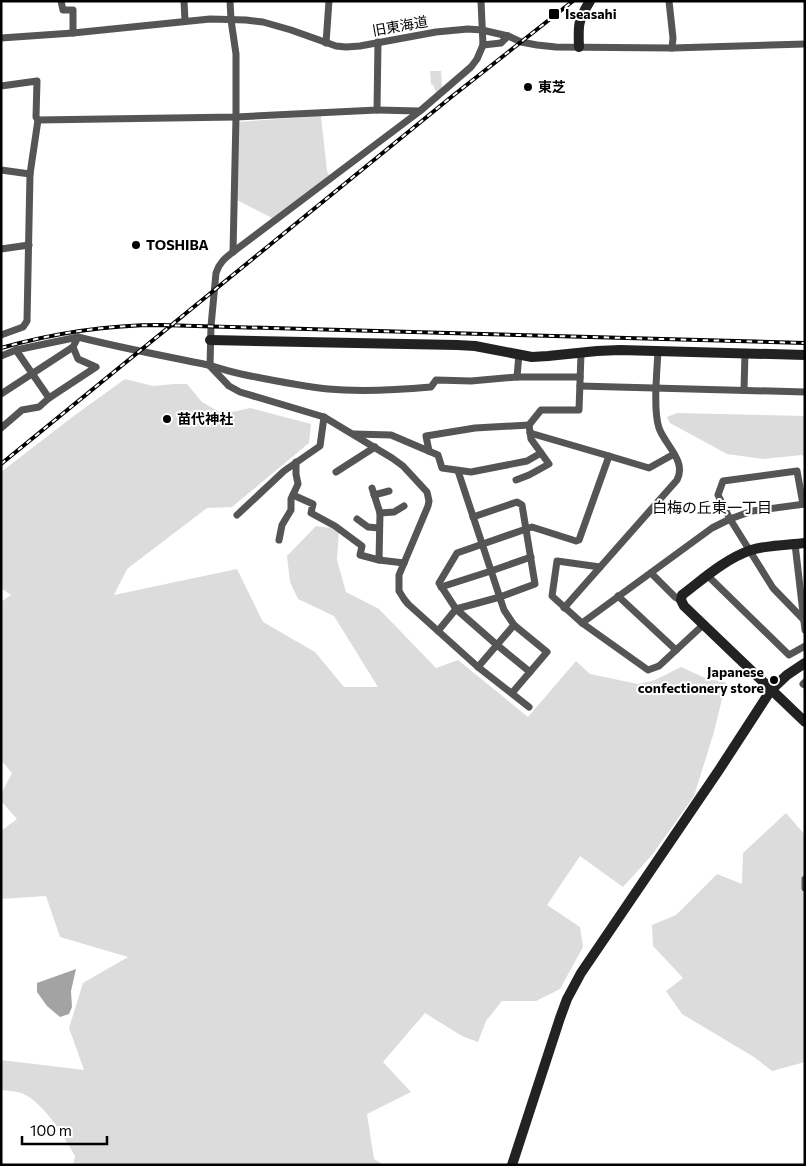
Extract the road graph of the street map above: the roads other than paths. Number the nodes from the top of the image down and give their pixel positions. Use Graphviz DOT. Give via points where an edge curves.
graph roads {
  1 [pos="61,1"];
  2 [pos="184,1"];
  3 [pos="230,1"];
  4 [pos="329,1"];
  5 [pos="482,1"];
  6 [pos="590,1"];
  7 [pos="669,1"];
  8 [pos="231,20"];
  9 [pos="185,21"];
  10 [pos="482,30"];
  11 [pos="73,33"];
  12 [pos="508,36"];
  13 [pos="1,38"];
  14 [pos="378,42"];
  15 [pos="326,43"];
  16 [pos="805,44"];
  17 [pos="483,45"];
  18 [pos="578,47"];
  19 [pos="672,48"];
  20 [pos="1,86"];
  21 [pos="378,110"];
  22 [pos="420,110"];
  23 [pos="236,117"];
  24 [pos="38,120"];
  25 [pos="1,170"];
  26 [pos="30,174"];
  27 [pos="29,245"];
  28 [pos="1,249"];
  29 [pos="233,252"];
  30 [pos="1,334"];
  31 [pos="78,337"];
  32 [pos="210,340"];
  33 [pos="73,347"];
  34 [pos="16,350"];
  35 [pos="658,351"];
  36 [pos="745,353"];
  37 [pos="519,354"];
  38 [pos="581,354"];
  39 [pos="805,355"];
  40 [pos="1,356"];
  41 [pos="210,366"];
  42 [pos="33,373"];
  43 [pos="517,377"];
  44 [pos="580,377"];
  45 [pos="580,386"];
  46 [pos="656,388"];
  47 [pos="744,390"];
  48 [pos="805,392"];
  49 [pos="1,394"];
  50 [pos="49,398"];
  51 [pos="324,417"];
  52 [pos="2,426"];
  53 [pos="530,429"];
  54 [pos="353,434"];
  55 [pos="375,447"];
  56 [pos="429,451"];
  57 [pos="541,453"];
  58 [pos="674,454"];
  59 [pos="609,456"];
  60 [pos="296,462"];
  61 [pos="458,471"];
  62 [pos="336,472"];
  63 [pos="516,480"];
  64 [pos="389,491"];
  65 [pos="293,495"];
  66 [pos="804,504"];
  67 [pos="404,506"];
  68 [pos="237,514"];
  69 [pos="380,514"];
  70 [pos="474,517"];
  71 [pos="357,518"];
  72 [pos="730,519"];
  73 [pos="379,528"];
  74 [pos="526,529"];
  75 [pos="279,540"];
  76 [pos="482,544"];
  77 [pos="800,544"];
  78 [pos="749,551"];
  79 [pos="531,557"];
  80 [pos="379,560"];
  81 [pos="404,563"];
  82 [pos="600,567"];
  83 [pos="491,571"];
  84 [pos="651,573"];
  85 [pos="708,576"];
  86 [pos="441,587"];
  87 [pos="618,596"];
  88 [pos="500,597"];
  89 [pos="681,600"];
  90 [pos="564,608"];
  91 [pos="456,610"];
  92 [pos="803,619"];
  93 [pos="582,623"];
  94 [pos="514,625"];
  95 [pos="703,625"];
  96 [pos="805,630"];
  97 [pos="438,631"];
  98 [pos="497,645"];
  99 [pos="805,646"];
  100 [pos="542,648"];
  101 [pos="676,650"];
  102 [pos="552,652"];
  103 [pos="805,663"];
  104 [pos="478,667"];
  105 [pos="530,672"];
  106 [pos="771,690"];
  107 [pos="512,693"];
  108 [pos="529,707"];
  109 [pos="805,722"];
  110 [pos="805,879"];
  111 [pos="805,888"];
  112 [pos="512,1165"];
  1 -- 11 [label="street" via="63,10 73,10"];
  2 -- 9 [label="street"];
  3 -- 8 [label="street"];
  4 -- 15 [label="street"];
  5 -- 10 [label="street"];
  6 -- 18 [label="street" via="581,15"];
  7 -- 19 [label="street"];
  8 -- 9 [label="street, 旧東海道"];
  8 -- 15 [label="street, 旧東海道" via="262,22"];
  8 -- 23 [label="street" via="236,54"];
  9 -- 11 [label="street, 旧東海道"];
  10 -- 12 [label="street, 旧東海道"];
  10 -- 14 [label="street, 旧東海道" via="436,32"];
  10 -- 17 [label="street"];
  11 -- 13 [label="street, 旧東海道"];
  12 -- 17 [label="street" via="501,43"];
  12 -- 18 [label="street, 旧東海道" via="537,46"];
  14 -- 15 [label="street, 旧東海道" via="346,47"];
  14 -- 21 [label="street"];
  16 -- 19 [label="street, 旧東海道"];
  17 -- 22 [label="street" via="471,67"];
  18 -- 19 [label="street, 旧東海道"];
  20 -- 24 [label="street" via="37,81"];
  21 -- 22 [label="street"];
  21 -- 23 [label="street"];
  22 -- 29 [label="street"];
  23 -- 24 [label="street"];
  23 -- 29 [label="street"];
  24 -- 26 [label="street"];
  25 -- 26 [label="street"];
  26 -- 27 [label="street"];
  27 -- 28 [label="street"];
  27 -- 30 [label="street" via="27,322 23,327"];
  29 -- 32 [label="street" via="216,273"];
  31 -- 33 [label="street"];
  31 -- 34 [label="street"];
  31 -- 41 [label="street"];
  32 -- 37 [label="street" via="457,345"];
  32 -- 41 [label="street"];
  33 -- 42 [label="street"];
  33 -- 50 [label="street" via="78,359 96,367"];
  34 -- 40 [label="street"];
  34 -- 42 [label="street"];
  35 -- 36 [label="street"];
  35 -- 38 [label="street"];
  35 -- 46 [label="street"];
  36 -- 39 [label="street"];
  36 -- 47 [label="street"];
  37 -- 38 [label="street" via="532,357"];
  37 -- 43 [label="street"];
  38 -- 44 [label="street"];
  41 -- 43 [label="street" via="329,389 403,389 431,386 436,380"];
  41 -- 51 [label="street" via="229,386 240,392"];
  42 -- 49 [label="street"];
  42 -- 50 [label="street"];
  43 -- 44 [label="street"];
  44 -- 45 [label="street"];
  45 -- 46 [label="street"];
  45 -- 53 [label="street" via="579,410 541,410"];
  46 -- 47 [label="street"];
  46 -- 58 [label="street" via="658,426"];
  47 -- 48 [label="street"];
  50 -- 52 [label="street" via="39,407 22,410"];
  51 -- 54 [label="street"];
  51 -- 60 [label="street" via="320,446"];
  53 -- 56 [label="street" via="475,428 426,436"];
  53 -- 57 [label="street" via="531,439"];
  53 -- 59 [label="street"];
  54 -- 55 [label="street"];
  54 -- 56 [label="street" via="391,435"];
  55 -- 62 [label="street"];
  55 -- 81 [label="street" via="403,466 428,496 428,506"];
  56 -- 61 [label="street" via="438,455 442,468"];
  57 -- 61 [label="street" via="527,461 471,472"];
  57 -- 63 [label="street" via="549,464"];
  58 -- 59 [label="street" via="649,468"];
  58 -- 82 [label="street" via="680,467 677,480"];
  59 -- 74 [label="street" via="579,540 532,527"];
  60 -- 65 [label="street" via="298,484"];
  60 -- 68 [label="street"];
  61 -- 70 [label="street"];
  64 -- 69 [label="street" via="373,492"];
  65 -- 75 [label="street" via="291,510 282,525"];
  65 -- 80 [label="street" via="313,504 310,513 362,546 360,556"];
  66 -- 72 [label="street" via="752,511"];
  66 -- 72 [label="street" via="797,471 724,481 718,495"];
  67 -- 69 [label="street" via="394,512"];
  69 -- 73 [label="street"];
  70 -- 74 [label="street" via="517,502 522,505"];
  70 -- 76 [label="street"];
  71 -- 73 [label="street" via="368,527"];
  72 -- 78 [label="street"];
  72 -- 84 [label="street" via="712,528"];
  73 -- 80 [label="street"];
  74 -- 76 [label="street"];
  74 -- 79 [label="street"];
  76 -- 83 [label="street"];
  76 -- 86 [label="street" via="457,553 439,583"];
  77 -- 78 [label="street"];
  77 -- 92 [label="street"];
  78 -- 85 [label="street"];
  78 -- 92 [label="street" via="773,588"];
  79 -- 83 [label="street"];
  79 -- 88 [label="street" via="535,584"];
  80 -- 81 [label="street"];
  81 -- 97 [label="street" via="399,575 399,591 408,604"];
  82 -- 90 [label="street"];
  82 -- 90 [label="street" via="557,561 552,596"];
  83 -- 86 [label="street"];
  83 -- 88 [label="street"];
  84 -- 87 [label="street"];
  84 -- 89 [label="street"];
  85 -- 89 [label="street" via="682,595"];
  85 -- 99 [label="street" via="789,655"];
  86 -- 91 [label="street"];
  87 -- 93 [label="street"];
  87 -- 101 [label="street"];
  88 -- 91 [label="street"];
  88 -- 94 [label="street"];
  89 -- 95 [label="street"];
  90 -- 93 [label="street"];
  91 -- 97 [label="street"];
  91 -- 98 [label="street"];
  92 -- 96 [label="street"];
  93 -- 101 [label="street" via="648,670 658,666"];
  94 -- 98 [label="street"];
  94 -- 100 [label="street"];
  95 -- 101 [label="street"];
  95 -- 106 [label="street"];
  97 -- 104 [label="street"];
  98 -- 104 [label="street"];
  98 -- 105 [label="street"];
  100 -- 102 [label="street"];
  100 -- 105 [label="street" via="547,652"];
  103 -- 106 [label="street"];
  104 -- 107 [label="street"];
  105 -- 107 [label="street"];
  106 -- 109 [label="street"];
  106 -- 112 [label="street" via="567,999"];
  107 -- 108 [label="street"];
  110 -- 111 [label="street"];
}
